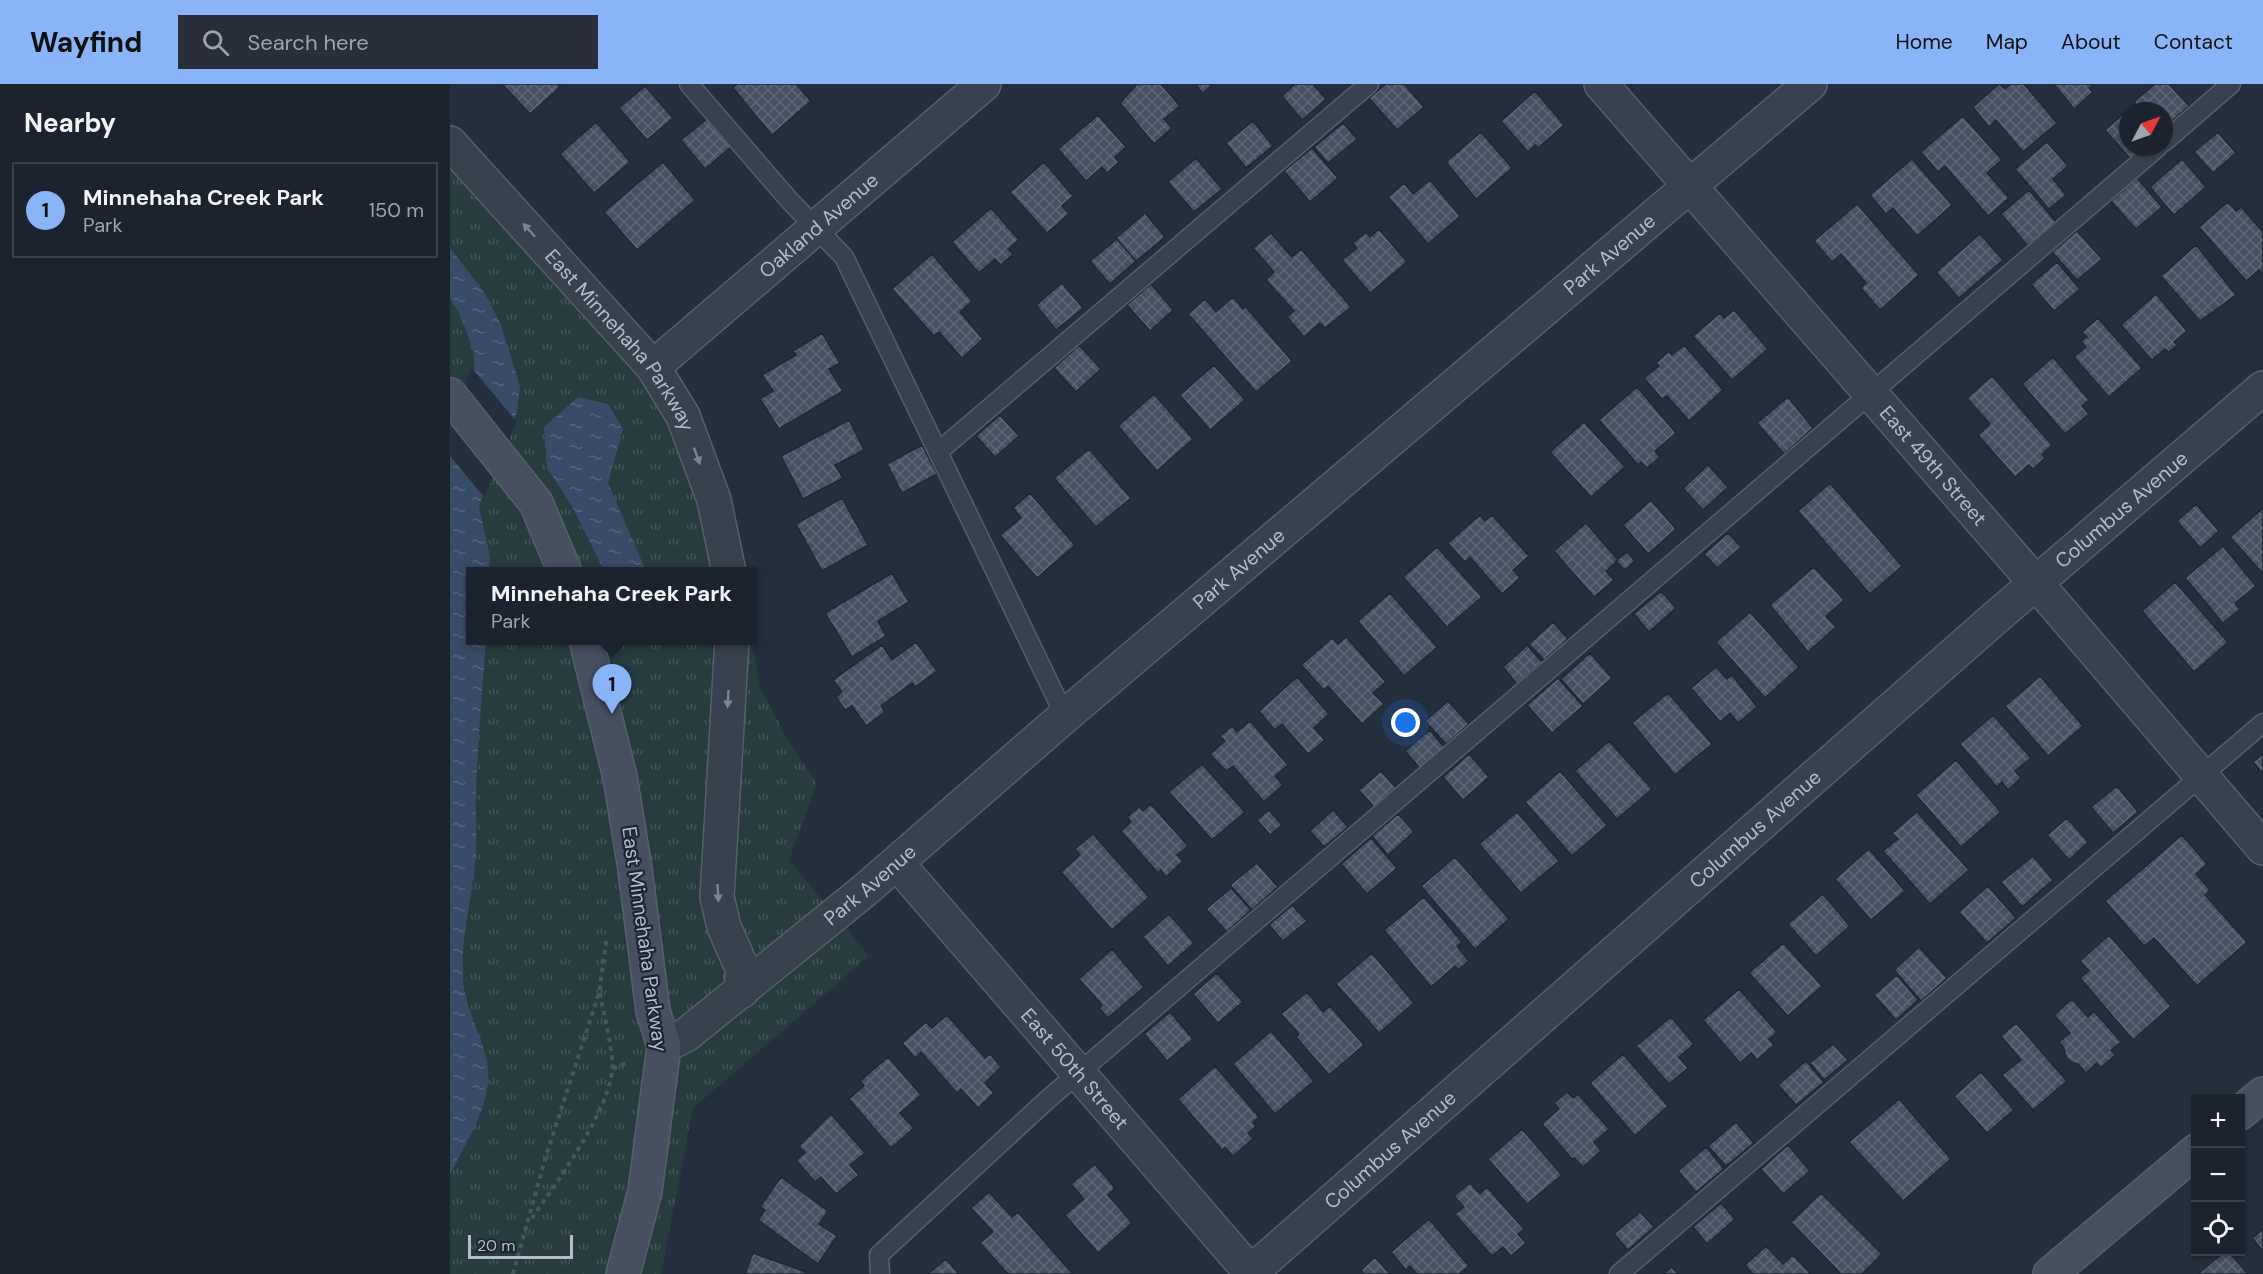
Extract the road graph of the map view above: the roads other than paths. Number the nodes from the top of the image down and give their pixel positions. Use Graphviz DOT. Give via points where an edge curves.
graph roads {
  1 [pos="689,84"];
  2 [pos="984,84"];
  3 [pos="1368,84"];
  4 [pos="1601,84"];
  5 [pos="1810,84"];
  6 [pos="2231,84"];
  7 [pos="2173,134"];
  8 [pos="450,143"];
  9 [pos="2148,156"];
  10 [pos="1690,185"];
  11 [pos="816,225"];
  12 [pos="653,367"];
  13 [pos="2263,388"];
  14 [pos="1870,394"];
  15 [pos="450,395"];
  16 [pos="938,452"];
  17 [pos="563,567"];
  18 [pos="728,567"];
  19 [pos="2036,583"];
  20 [pos="587,645"];
  21 [pos="732,645"];
  22 [pos="1065,717"];
  23 [pos="2263,723"];
  24 [pos="2201,776"];
  25 [pos="2263,848"];
  26 [pos="897,863"];
  27 [pos="742,991"];
  28 [pos="664,1046"];
  29 [pos="1078,1073"];
  30 [pos="2263,1094"];
  31 [pos="2245,1110"];
  32 [pos="2191,1155"];
  33 [pos="623,1274"];
  34 [pos="880,1274"];
  35 [pos="1251,1274"];
  36 [pos="1619,1274"];
  37 [pos="2050,1274"];
  1 -- 11 [label="lane" via="790,201"];
  2 -- 11 [label="street, Oakland Avenue"];
  3 -- 16 [label="lane"];
  4 -- 10 [label="street, East 49th Street"];
  5 -- 10 [label="street, Park Avenue"];
  6 -- 7 [label="lane"];
  12 -- 8 [label="street, East Minnehaha Parkway, one-way"];
  9 -- 14 [label="lane"];
  10 -- 14 [label="street, East 49th Street"];
  10 -- 22 [label="street, Park Avenue"];
  11 -- 12 [label="street, Oakland Avenue"];
  11 -- 16 [label="lane" via="844,256"];
  12 -- 18 [label="street, East Minnehaha Parkway, one-way" via="683,416 714,500"];
  13 -- 19 [label="street, Columbus Avenue"];
  14 -- 19 [label="street, East 49th Street"];
  14 -- 29 [label="lane"];
  15 -- 17 [label="street" via="536,503"];
  16 -- 22 [label="lane"];
  19 -- 24 [label="street, East 49th Street"];
  19 -- 35 [label="street, Columbus Avenue"];
  20 -- 28 [label="street, East Minnehaha Parkway" via="620,777 653,1011"];
  21 -- 27 [label="street, one-way" via="717,897 724,927 742,968"];
  22 -- 26 [label="street, Park Avenue"];
  23 -- 24 [label="lane"];
  24 -- 25 [label="street, East 49th Street"];
  24 -- 36 [label="lane"];
  26 -- 27 [label="street, Park Avenue"];
  26 -- 29 [label="street, East 50th Street"];
  27 -- 28 [label="street, Park Avenue" via="686,1035"];
  28 -- 33 [label="street, East Minnehaha Parkway" via="645,1191"];
  29 -- 34 [label="lane" via="879,1256"];
  29 -- 35 [label="street, East 50th Street"];
  30 -- 31 [label="street"];
  32 -- 37 [label="street"];
}
